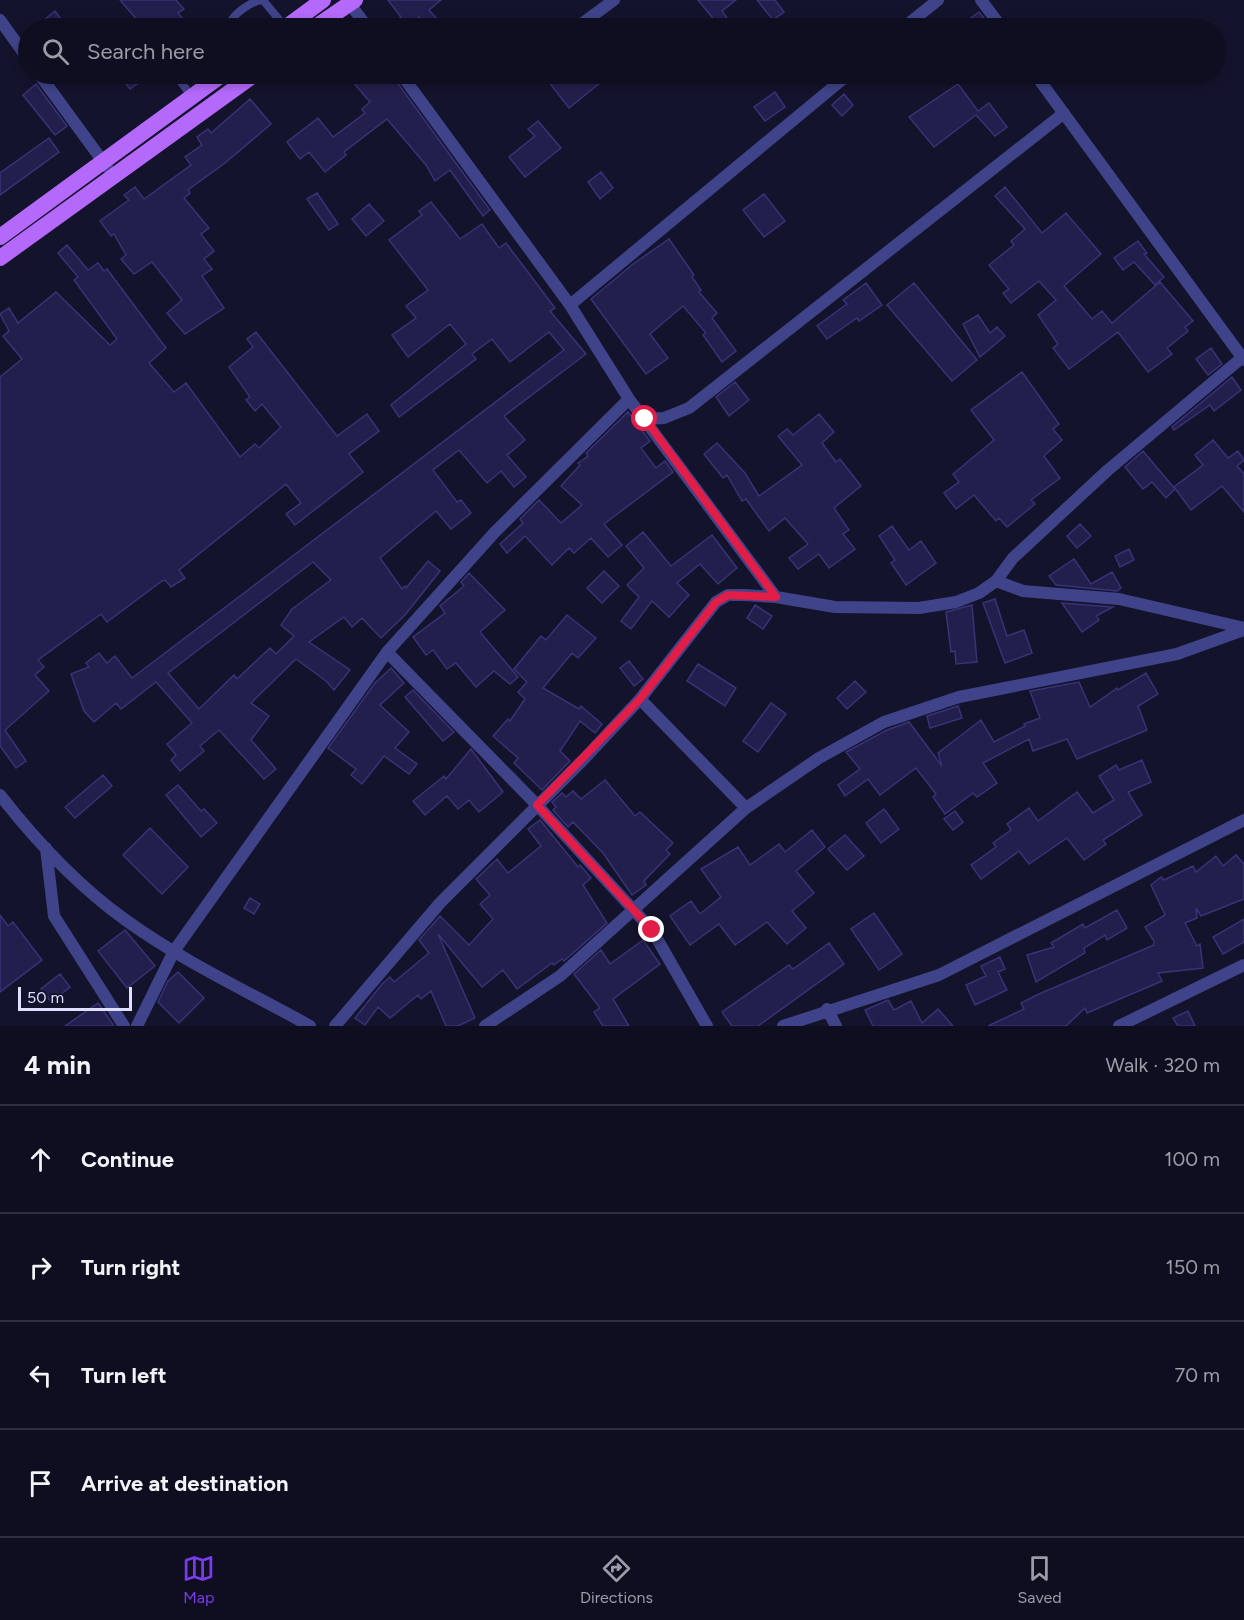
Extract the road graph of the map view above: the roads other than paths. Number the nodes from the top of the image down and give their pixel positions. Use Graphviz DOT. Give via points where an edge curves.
graph roads {
  1 [pos="323,0"];
  2 [pos="614,0"];
  3 [pos="938,0"];
  4 [pos="981,0"];
  5 [pos="352,2"];
  6 [pos="232,18"];
  7 [pos="277,18"];
  8 [pos="299,18"];
  9 [pos="329,18"];
  10 [pos="362,18"];
  11 [pos="590,18"];
  12 [pos="916,18"];
  13 [pos="994,18"];
  14 [pos="0,20"];
  15 [pos="18,45"];
  16 [pos="46,84"];
  17 [pos="182,84"];
  18 [pos="209,84"];
  19 [pos="241,84"];
  20 [pos="408,84"];
  21 [pos="837,84"];
  22 [pos="1042,84"];
  23 [pos="192,97"];
  24 [pos="1064,113"];
  25 [pos="103,161"];
  26 [pos="114,177"];
  27 [pos="0,237"];
  28 [pos="0,258"];
  29 [pos="570,305"];
  30 [pos="1243,358"];
  31 [pos="629,399"];
  32 [pos="645,419"];
  33 [pos="996,581"];
  34 [pos="776,597"];
  35 [pos="1244,629"];
  36 [pos="387,652"];
  37 [pos="640,699"];
  38 [pos="0,795"];
  39 [pos="537,805"];
  40 [pos="746,808"];
  41 [pos="1244,820"];
  42 [pos="46,848"];
  43 [pos="633,910"];
  44 [pos="174,951"];
  45 [pos="1244,965"];
  46 [pos="827,1009"];
  47 [pos="124,1026"];
  48 [pos="137,1026"];
  49 [pos="310,1026"];
  50 [pos="335,1026"];
  51 [pos="485,1026"];
  52 [pos="706,1026"];
  53 [pos="783,1026"];
  54 [pos="836,1026"];
  55 [pos="1119,1026"];
  1 -- 8 [label="main road"];
  2 -- 11 [label="street"];
  3 -- 12 [label="street"];
  4 -- 13 [label="street"];
  5 -- 9 [label="main road"];
  5 -- 10 [label="street"];
  6 -- 7 [label="lane" via="255,1 263,0"];
  14 -- 15 [label="street"];
  16 -- 25 [label="street"];
  17 -- 23 [label="lane"];
  18 -- 23 [label="main road"];
  19 -- 26 [label="main road"];
  20 -- 29 [label="street"];
  21 -- 29 [label="street"];
  22 -- 24 [label="street"];
  23 -- 25 [label="main road"];
  24 -- 30 [label="street"];
  24 -- 32 [label="street" via="689,408 664,418"];
  25 -- 26 [label="street"];
  25 -- 27 [label="main road"];
  26 -- 28 [label="main road"];
  29 -- 31 [label="street"];
  30 -- 33 [label="street" via="1092,485 1013,558"];
  31 -- 32 [label="street"];
  31 -- 36 [label="street" via="495,532"];
  32 -- 34 [label="street"];
  33 -- 34 [label="street" via="956,602 919,608 835,607"];
  33 -- 35 [label="street" via="1023,591 1145,604 1172,614"];
  34 -- 37 [label="street" via="728,595 716,602"];
  35 -- 40 [label="street" via="1177,654 959,698 884,722 819,758"];
  36 -- 39 [label="street"];
  36 -- 44 [label="street"];
  37 -- 39 [label="street"];
  37 -- 40 [label="street"];
  38 -- 42 [label="street"];
  39 -- 43 [label="street"];
  39 -- 50 [label="street" via="440,903"];
  40 -- 43 [label="street"];
  41 -- 46 [label="street" via="939,975"];
  42 -- 44 [label="street" via="89,891"];
  42 -- 47 [label="street" via="54,916"];
  43 -- 51 [label="street" via="560,976"];
  43 -- 52 [label="street" via="652,930"];
  44 -- 48 [label="street"];
  44 -- 49 [label="street"];
  45 -- 55 [label="street"];
  46 -- 53 [label="street"];
  46 -- 54 [label="street"];
}
